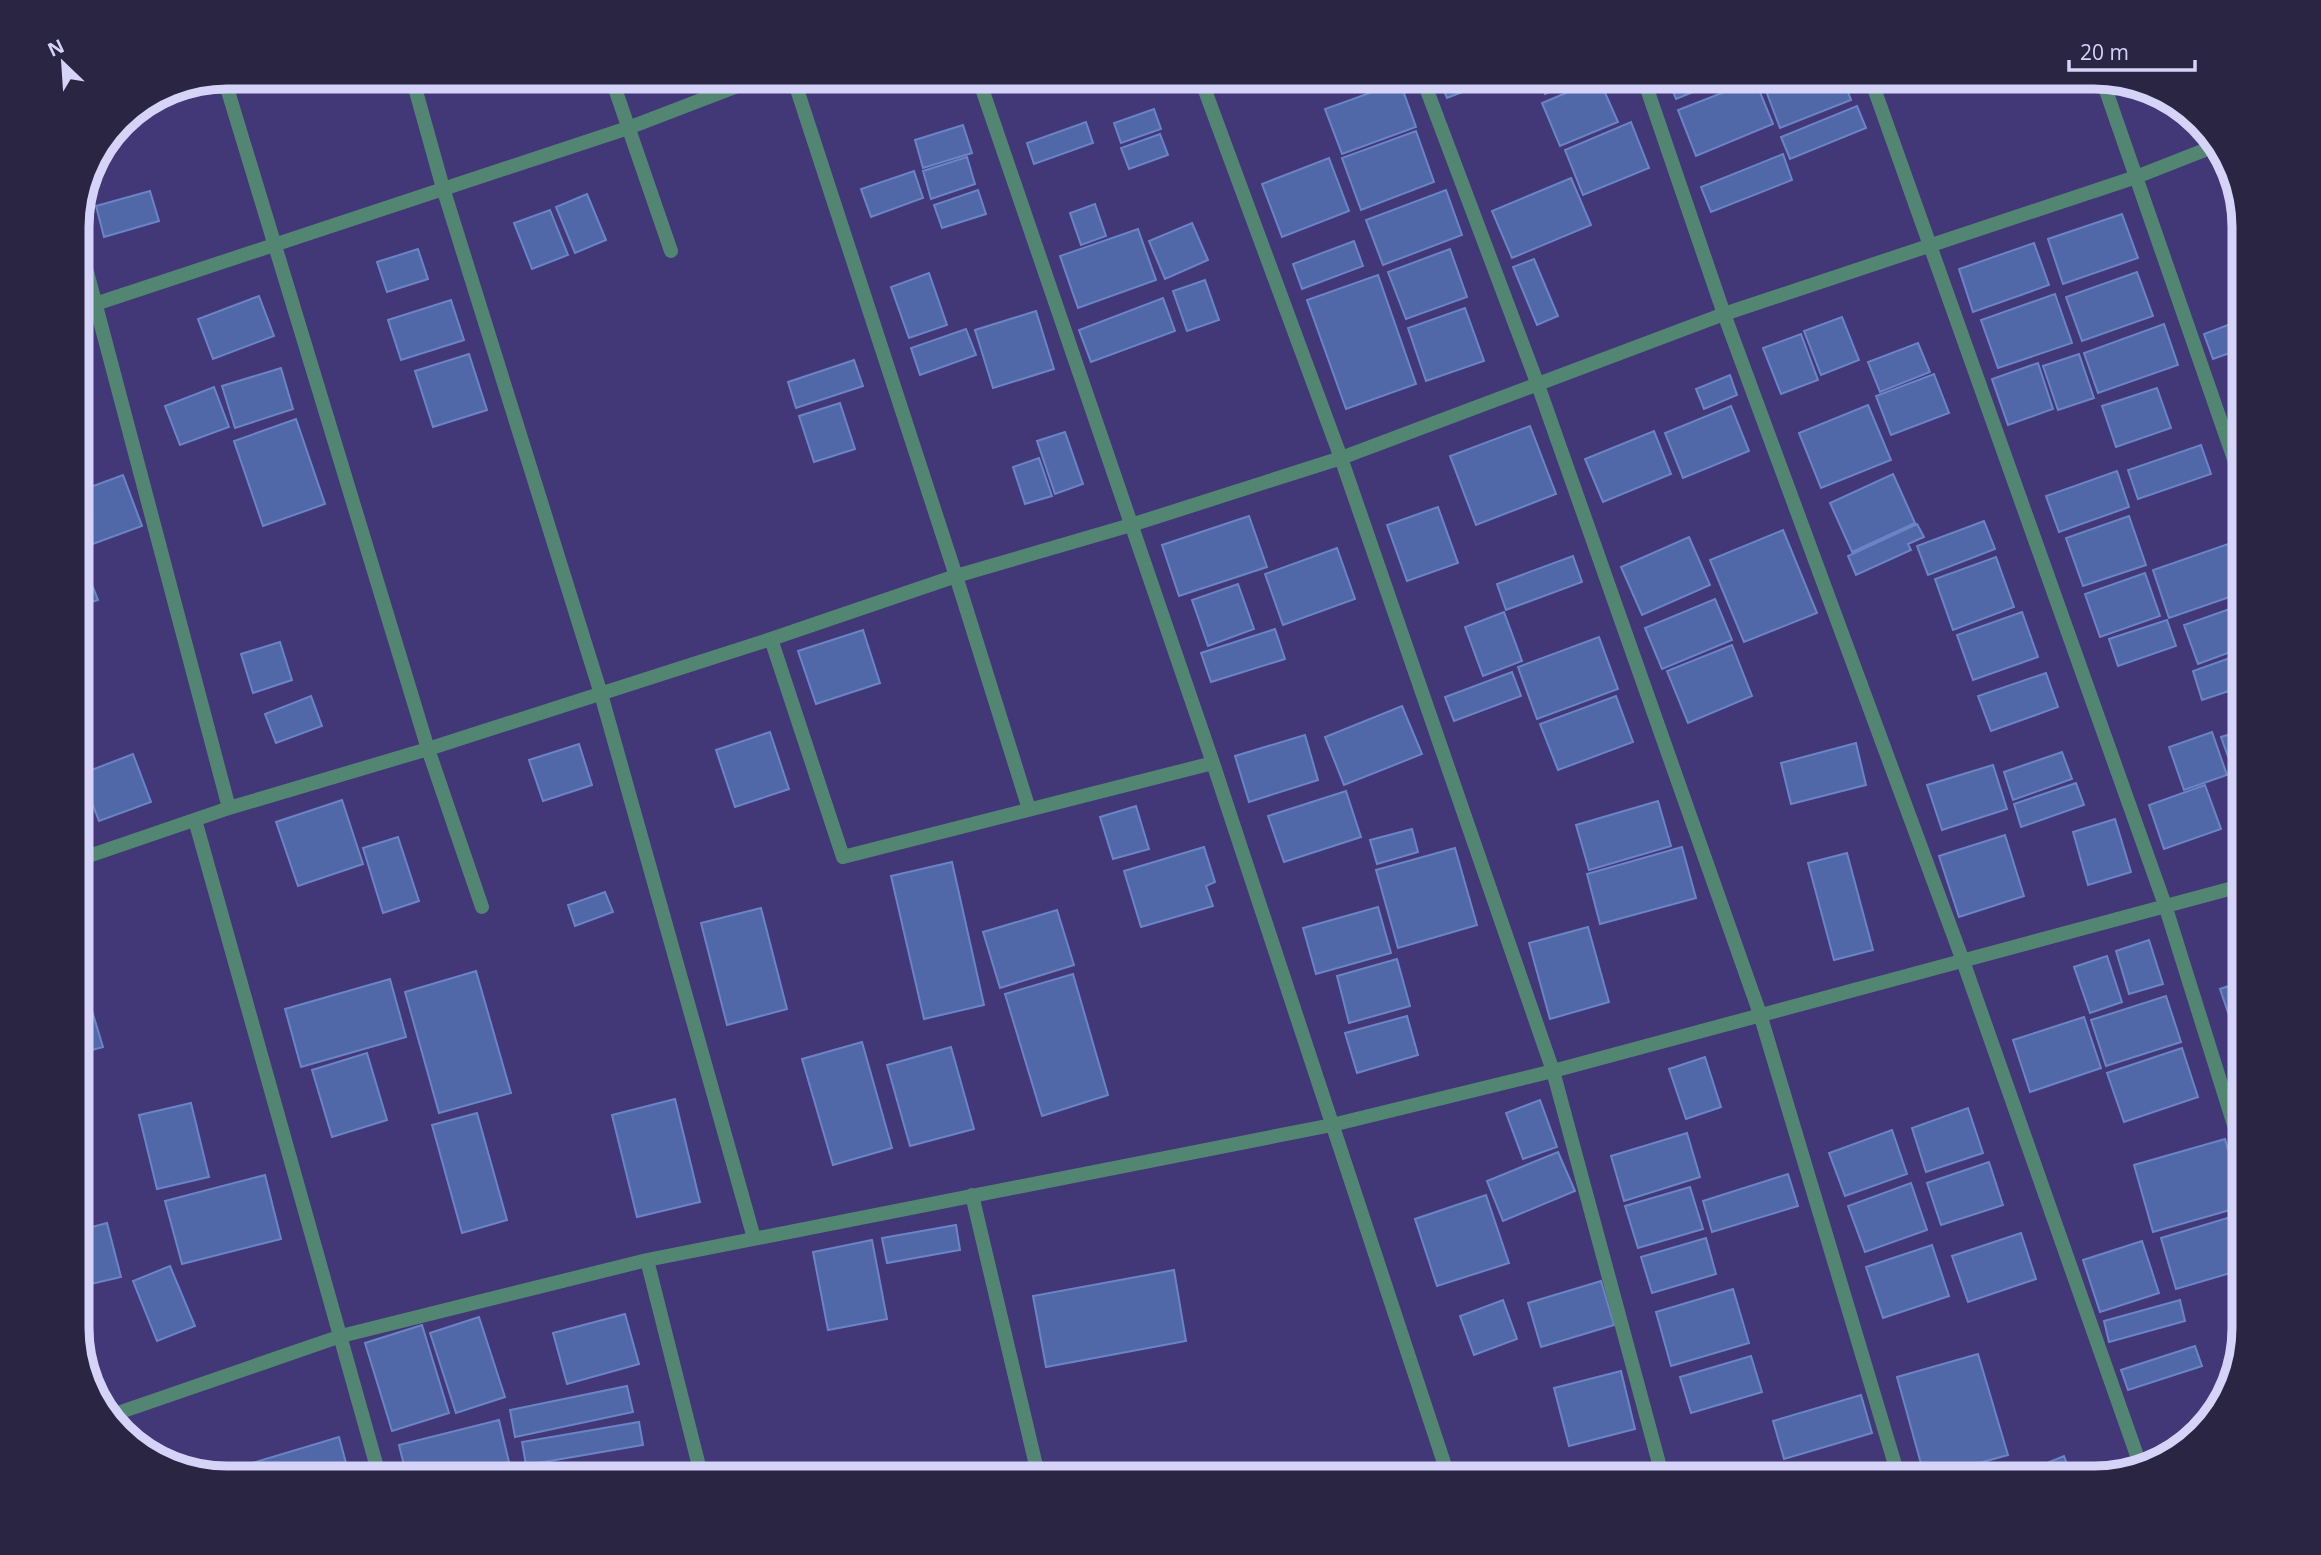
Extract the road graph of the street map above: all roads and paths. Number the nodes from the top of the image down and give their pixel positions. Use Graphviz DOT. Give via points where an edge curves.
graph roads {
  1 [pos="1205,89"];
  2 [pos="1427,89"];
  3 [pos="1647,89"];
  4 [pos="1874,89"];
  5 [pos="228,90"];
  6 [pos="416,90"];
  7 [pos="615,90"];
  8 [pos="728,90"];
  9 [pos="797,90"];
  10 [pos="982,90"];
  11 [pos="2106,90"];
  12 [pos="628,128"];
  13 [pos="2208,149"];
  14 [pos="2136,177"];
  15 [pos="443,188"];
  16 [pos="275,244"];
  17 [pos="1929,245"];
  18 [pos="671,251"];
  19 [pos="90,279"];
  20 [pos="97,303"];
  21 [pos="90,305"];
  22 [pos="1724,314"];
  23 [pos="1538,385"];
  24 [pos="2232,453"];
  25 [pos="1341,458"];
  26 [pos="1131,525"];
  27 [pos="956,576"];
  28 [pos="771,639"];
  29 [pos="601,694"];
  30 [pos="429,749"];
  31 [pos="1213,764"];
  32 [pos="229,808"];
  33 [pos="1029,809"];
  34 [pos="195,820"];
  35 [pos="90,856"];
  36 [pos="2232,888"];
  37 [pos="2165,905"];
  38 [pos="482,907"];
  39 [pos="1963,961"];
  40 [pos="1760,1014"];
  41 [pos="1553,1071"];
  42 [pos="2232,1119"];
  43 [pos="1332,1125"];
  44 [pos="972,1195"];
  45 [pos="754,1238"];
  46 [pos="647,1259"];
  47 [pos="341,1336"];
  48 [pos="119,1413"];
  49 [pos="2138,1458"];
  50 [pos="377,1466"];
  51 [pos="699,1466"];
  52 [pos="1036,1466"];
  53 [pos="1445,1466"];
  54 [pos="1660,1466"];
  55 [pos="1895,1466"];
  1 -- 25 [label="street"];
  2 -- 23 [label="street"];
  3 -- 22 [label="street"];
  4 -- 17 [label="street"];
  5 -- 16 [label="street"];
  6 -- 15 [label="street"];
  7 -- 12 [label="street"];
  8 -- 12 [label="street"];
  9 -- 27 [label="street"];
  10 -- 26 [label="street"];
  11 -- 14 [label="street"];
  12 -- 15 [label="street"];
  12 -- 18 [label="street"];
  13 -- 14 [label="street"];
  14 -- 17 [label="street"];
  14 -- 24 [label="street"];
  15 -- 16 [label="street"];
  15 -- 29 [label="street"];
  16 -- 20 [label="street"];
  16 -- 30 [label="street"];
  17 -- 22 [label="street"];
  17 -- 37 [label="street"];
  19 -- 20 [label="street"];
  20 -- 21 [label="street"];
  20 -- 32 [label="street"];
  22 -- 23 [label="street"];
  22 -- 39 [label="street"];
  23 -- 25 [label="street"];
  23 -- 40 [label="street"];
  25 -- 26 [label="street"];
  25 -- 41 [label="street"];
  26 -- 27 [label="street"];
  26 -- 31 [label="street"];
  27 -- 28 [label="street"];
  27 -- 33 [label="street"];
  28 -- 29 [label="street"];
  28 -- 33 [label="street" via="843,857"];
  29 -- 30 [label="street"];
  29 -- 45 [label="street"];
  30 -- 32 [label="street"];
  30 -- 38 [label="street"];
  31 -- 33 [label="street"];
  31 -- 43 [label="street"];
  32 -- 34 [label="street"];
  34 -- 35 [label="street"];
  34 -- 47 [label="street"];
  36 -- 37 [label="street"];
  37 -- 39 [label="street"];
  37 -- 42 [label="street"];
  39 -- 40 [label="street"];
  39 -- 49 [label="street"];
  40 -- 41 [label="street"];
  40 -- 55 [label="street"];
  41 -- 43 [label="street"];
  41 -- 54 [label="street"];
  43 -- 44 [label="street"];
  43 -- 53 [label="street"];
  44 -- 45 [label="street"];
  44 -- 52 [label="street"];
  45 -- 46 [label="street"];
  46 -- 47 [label="street"];
  46 -- 51 [label="street"];
  47 -- 48 [label="street"];
  47 -- 50 [label="street"];
}
